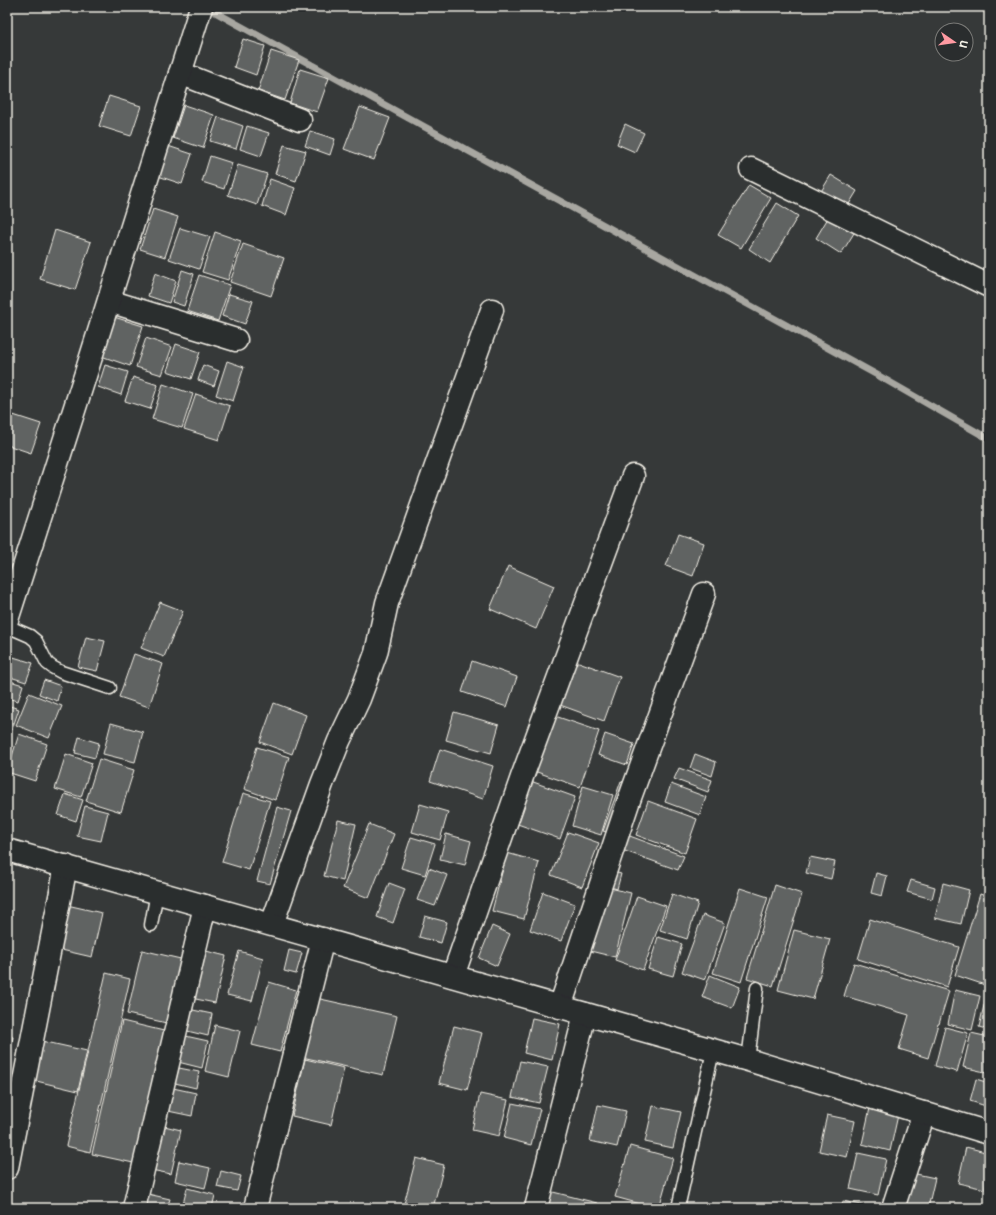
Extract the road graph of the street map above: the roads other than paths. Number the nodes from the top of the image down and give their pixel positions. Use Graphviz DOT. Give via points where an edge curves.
graph roads {
  1 [pos="200,11"];
  2 [pos="180,72"];
  3 [pos="300,120"];
  4 [pos="751,169"];
  5 [pos="989,286"];
  6 [pos="109,301"];
  7 [pos="492,310"];
  8 [pos="236,340"];
  9 [pos="633,476"];
  10 [pos="704,594"];
  11 [pos="7,620"];
  12 [pos="7,626"];
  13 [pos="110,688"];
  14 [pos="7,850"];
  15 [pos="66,866"];
  16 [pos="157,892"];
  17 [pos="205,906"];
  18 [pos="272,924"];
  19 [pos="151,925"];
  20 [pos="323,939"];
  21 [pos="453,976"];
  22 [pos="757,988"];
  23 [pos="560,1007"];
  24 [pos="585,1014"];
  25 [pos="713,1051"];
  26 [pos="748,1060"];
  27 [pos="924,1113"];
  28 [pos="989,1133"];
  29 [pos="7,1168"];
  30 [pos="134,1208"];
  31 [pos="255,1208"];
  32 [pos="536,1208"];
  33 [pos="678,1208"];
  34 [pos="893,1208"];
  1 -- 2 [label="street"];
  2 -- 3 [label="street"];
  2 -- 6 [label="street"];
  4 -- 5 [label="street"];
  6 -- 8 [label="street"];
  6 -- 11 [label="street"];
  7 -- 18 [label="street" via="391,590 376,652 322,784"];
  9 -- 21 [label="street" via="522,777"];
  10 -- 23 [label="street" via="628,803"];
  12 -- 13 [label="lane" via="36,641 47,663 52,667"];
  14 -- 15 [label="street"];
  15 -- 16 [label="street"];
  15 -- 29 [label="street"];
  16 -- 17 [label="street"];
  16 -- 19 [label="lane"];
  17 -- 18 [label="street"];
  17 -- 30 [label="street"];
  18 -- 20 [label="street"];
  20 -- 21 [label="street"];
  20 -- 31 [label="street"];
  21 -- 23 [label="street"];
  22 -- 26 [label="lane"];
  23 -- 24 [label="street"];
  24 -- 25 [label="street"];
  24 -- 32 [label="street"];
  25 -- 26 [label="street"];
  25 -- 33 [label="lane"];
  26 -- 27 [label="street"];
  27 -- 28 [label="street"];
  27 -- 34 [label="street"];
}
